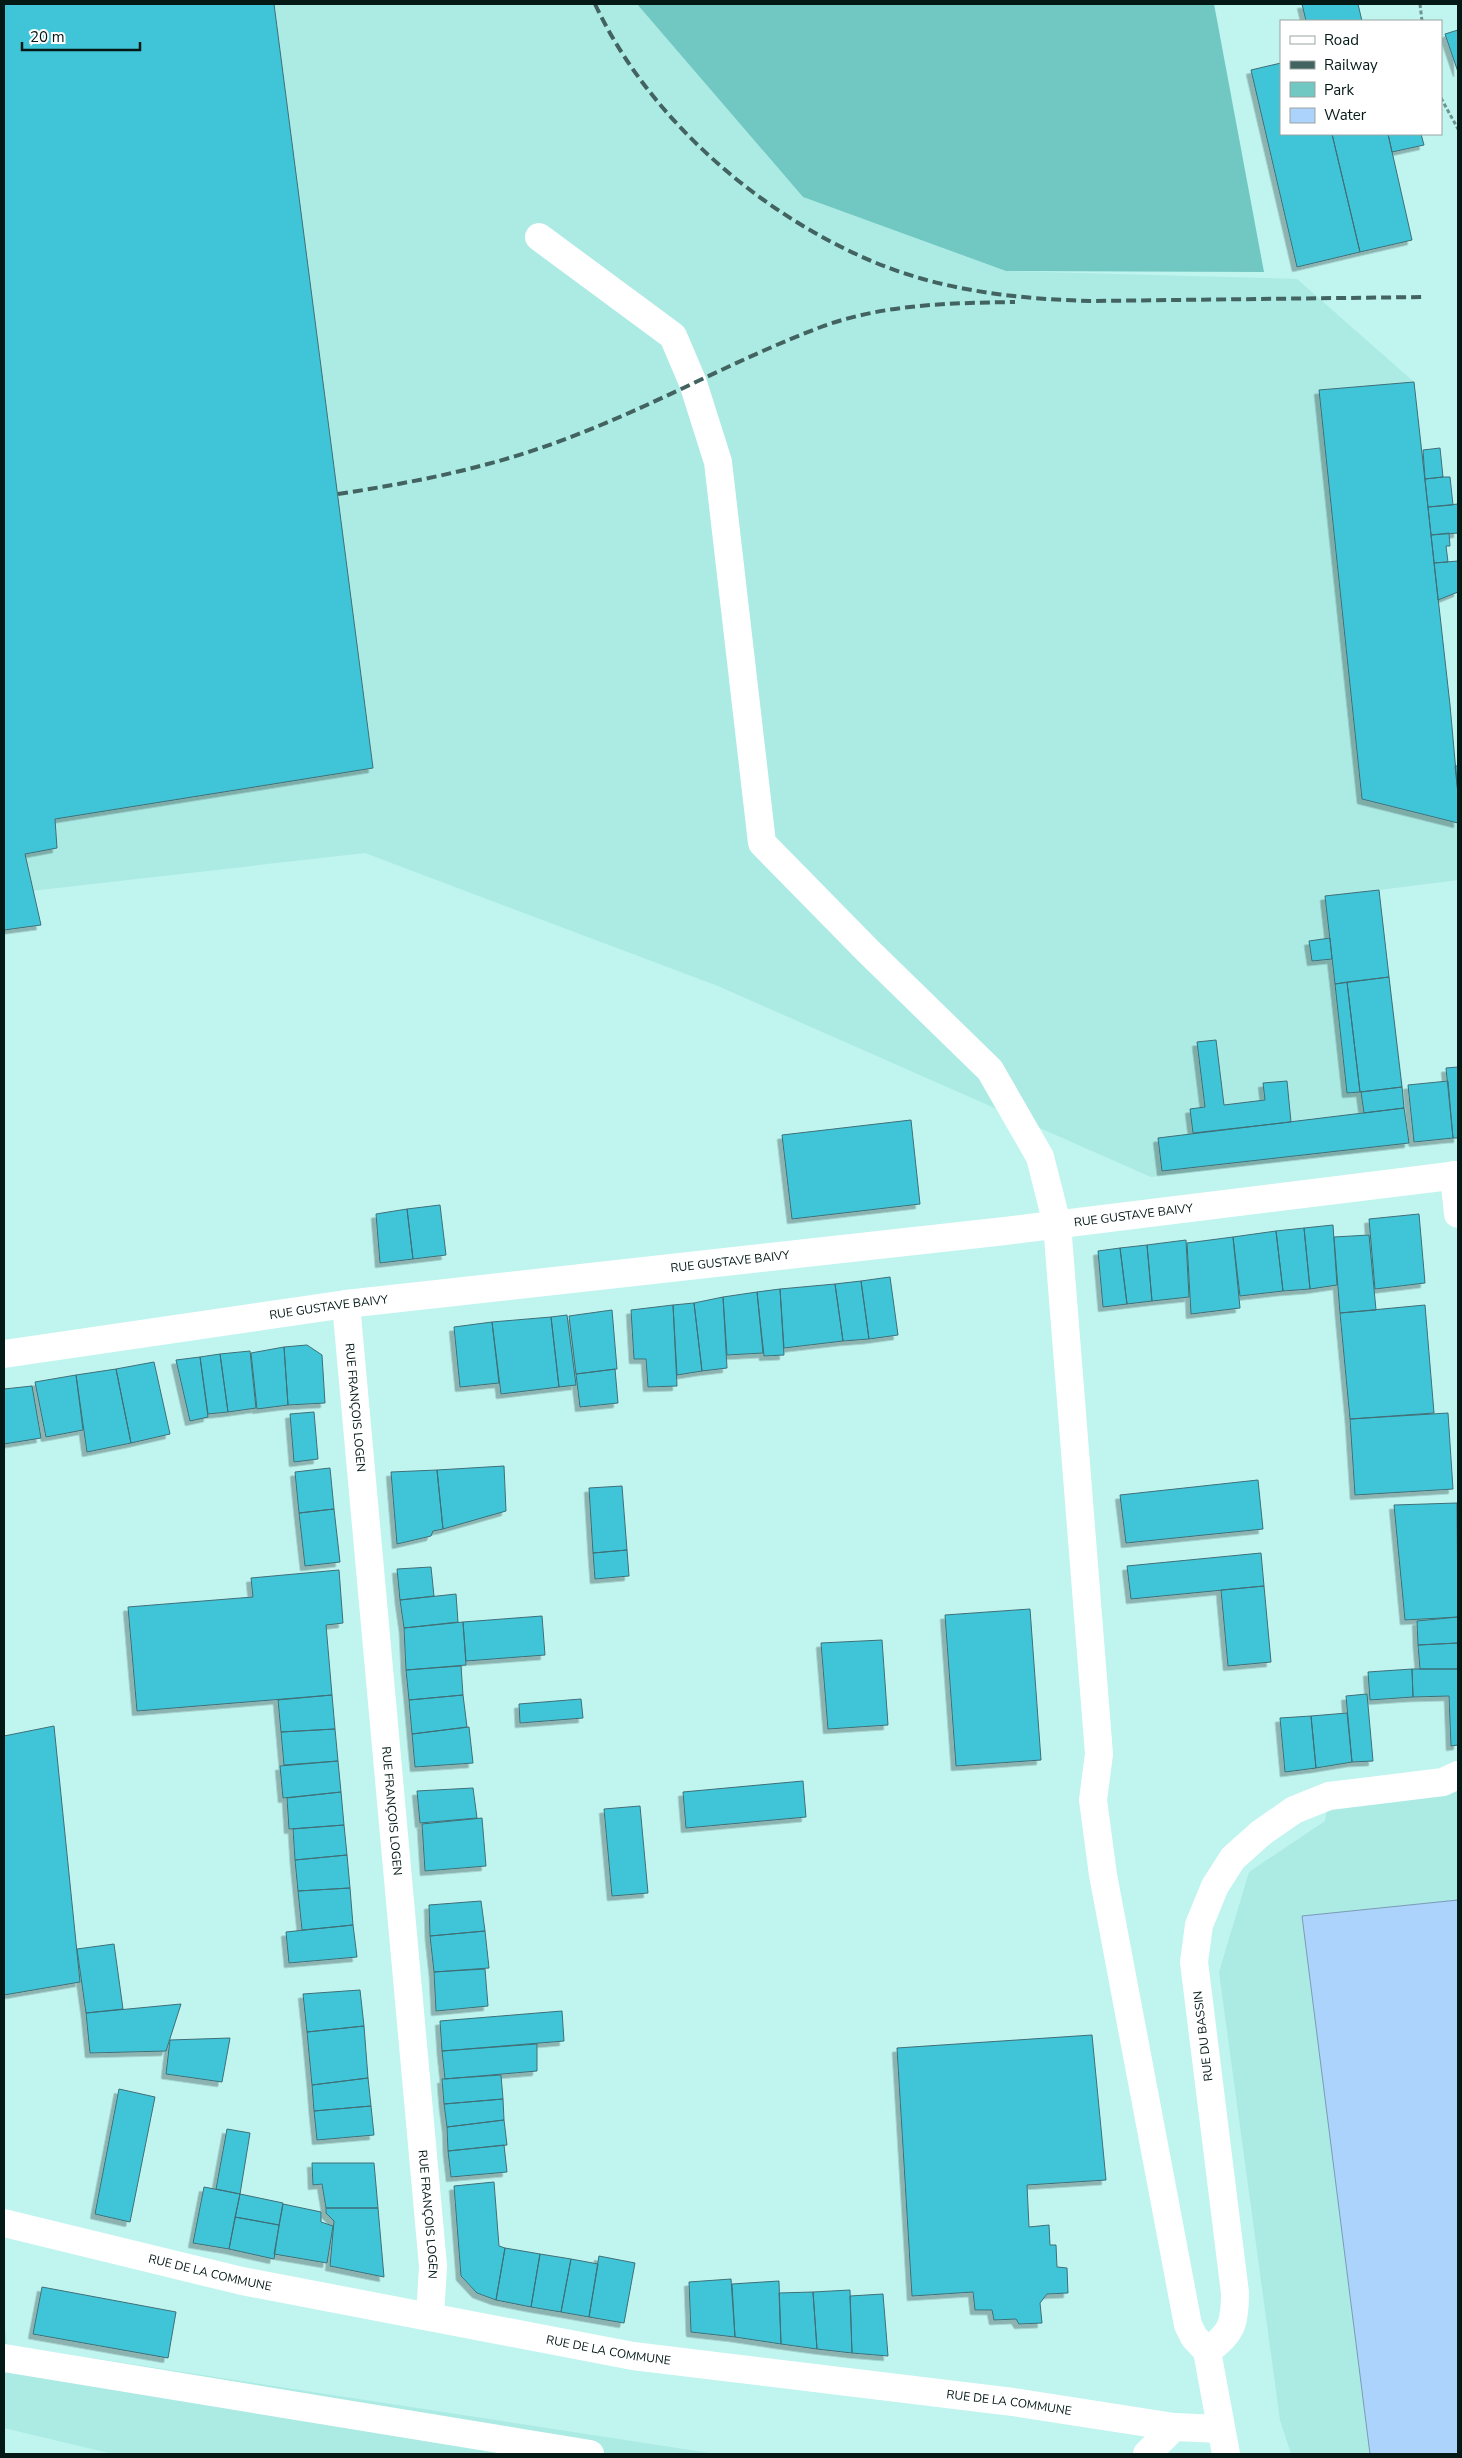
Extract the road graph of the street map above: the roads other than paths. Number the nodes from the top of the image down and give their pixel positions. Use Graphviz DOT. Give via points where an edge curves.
graph roads {
  1 [pos="539,237"];
  2 [pos="1456,1175"];
  3 [pos="1458,1214"];
  4 [pos="1058,1224"];
  5 [pos="346,1304"];
  6 [pos="4,1354"];
  7 [pos="1458,1775"];
  8 [pos="4,2223"];
  9 [pos="430,2317"];
  10 [pos="1207,2350"];
  11 [pos="4,2358"];
  12 [pos="1174,2427"];
  13 [pos="1223,2442"];
  14 [pos="590,2454"];
  15 [pos="1147,2454"];
  1 -- 4 [label="street" via="673,336 693,383 718,462 762,843 990,1070 1040,1157"];
  2 -- 3 [label="street"];
  2 -- 4 [label="street, RUE GUSTAVE BAIVY"];
  4 -- 5 [label="street, RUE GUSTAVE BAIVY"];
  4 -- 10 [label="street" via="1099,1754 1093,1800 1103,1875 1188,2325"];
  5 -- 6 [label="street, RUE GUSTAVE BAIVY"];
  5 -- 9 [label="street, RUE FRANÇOIS LOGEN" via="433,2266"];
  7 -- 10 [label="street, RUE DU BASSIN" via="1443,1782 1329,1796 1294,1810 1260,1833 1233,1858 1215,1886 1199,1926 1194,1962 1235,2309 1231,2328 1222,2341"];
  8 -- 9 [label="street, RUE DE LA COMMUNE" via="242,2281"];
  9 -- 12 [label="street, RUE DE LA COMMUNE" via="633,2356 1012,2402"];
  10 -- 13 [label="street"];
  11 -- 14 [label="street"];
  12 -- 13 [label="street, RUE DE LA COMMUNE"];
  12 -- 15 [label="street"];
}
